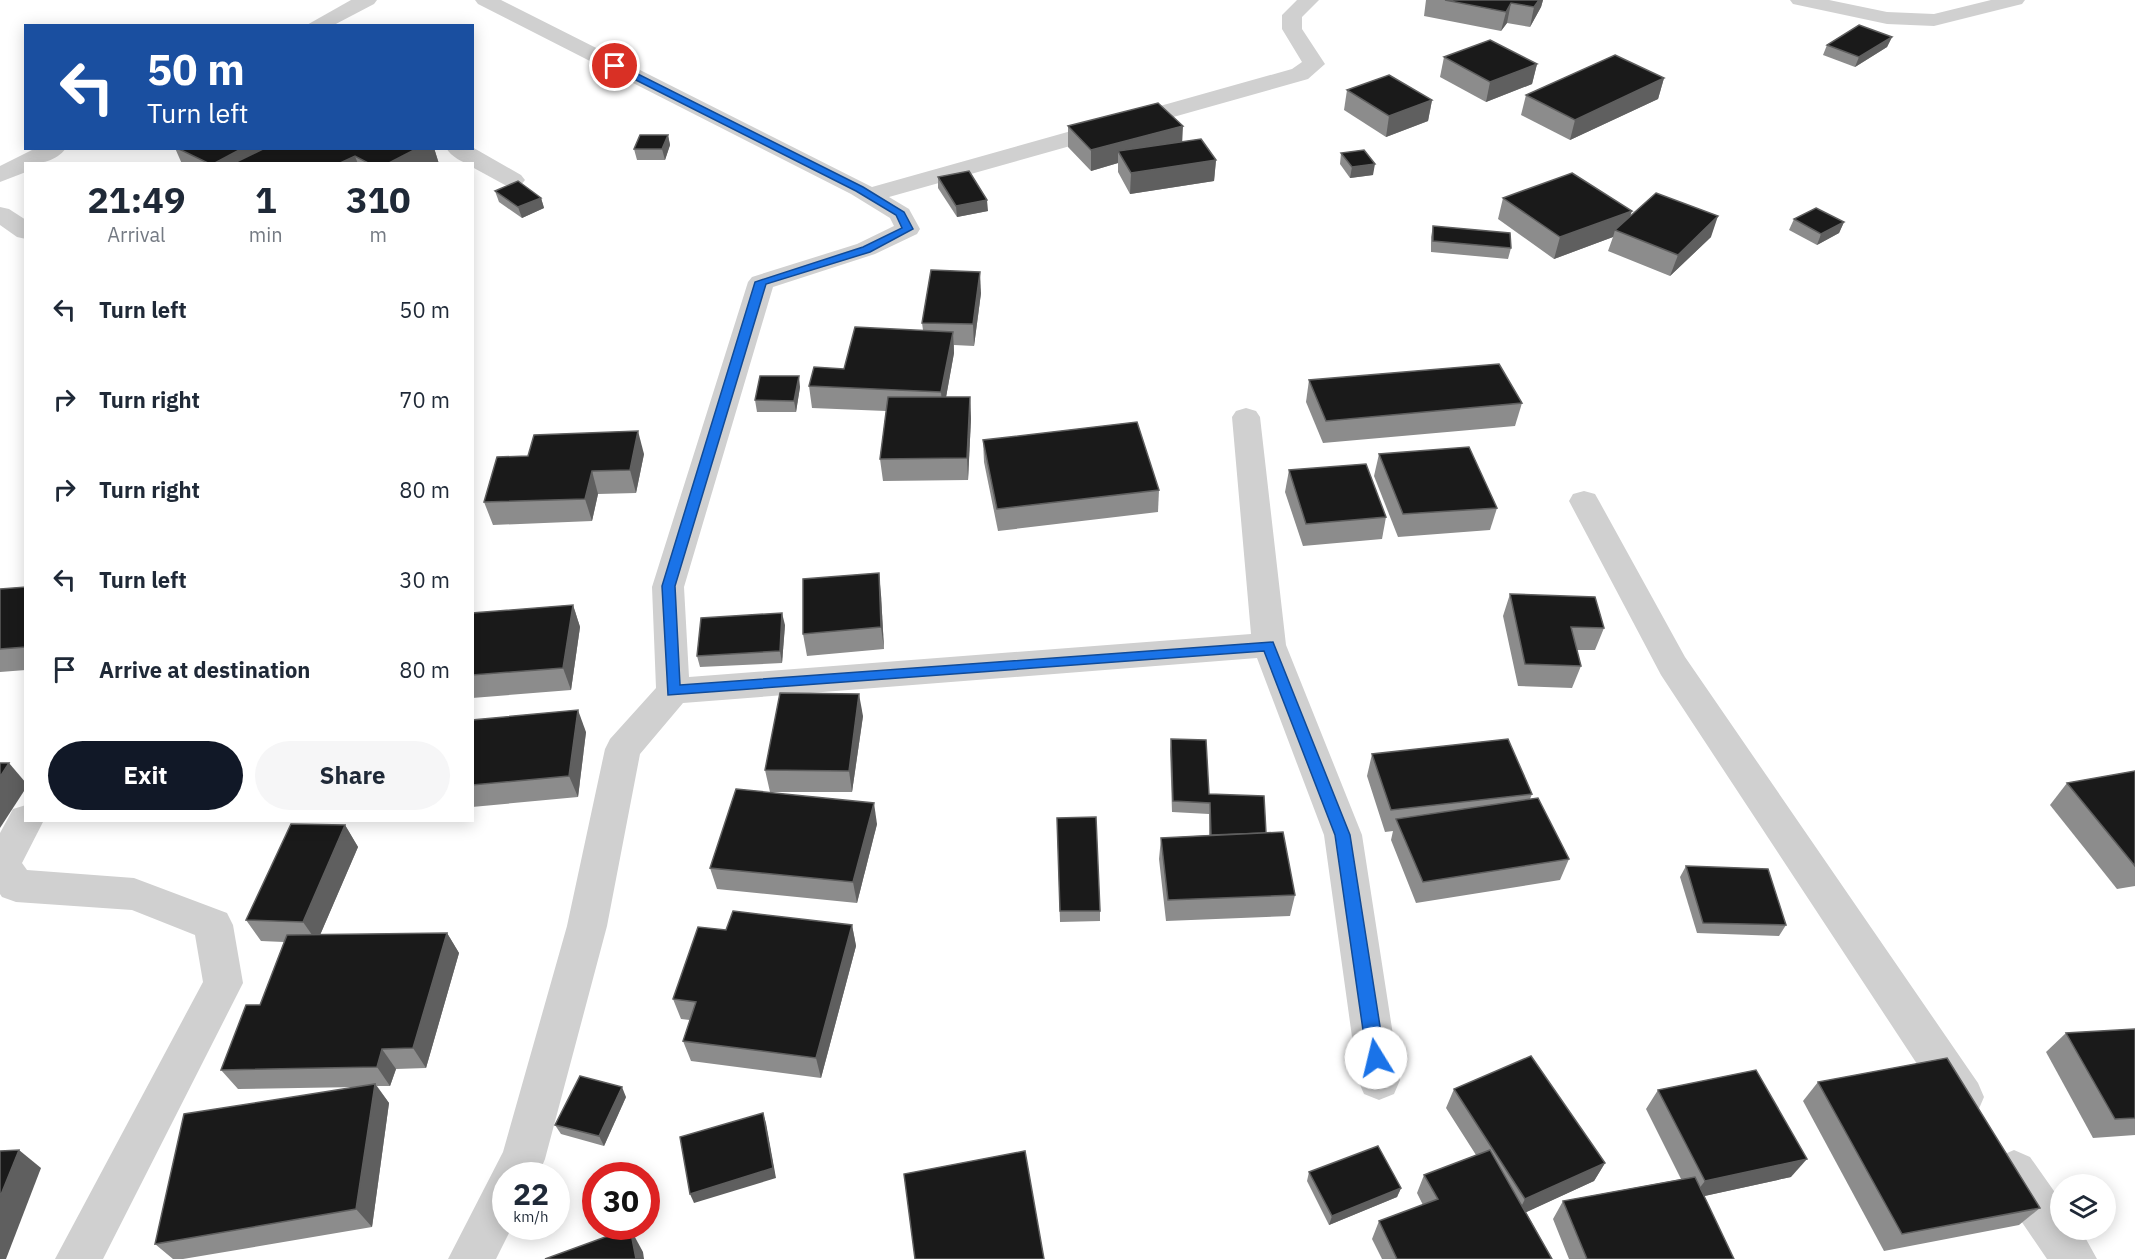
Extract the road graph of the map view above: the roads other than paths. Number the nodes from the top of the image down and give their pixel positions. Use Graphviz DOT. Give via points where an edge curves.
graph roads {
  1 [pos="367,0"];
  2 [pos="485,0"];
  3 [pos="1310,0"];
  4 [pos="1800,0"];
  5 [pos="2015,0"];
  6 [pos="319,24"];
  7 [pos="51,150"];
  8 [pos="460,150"];
  9 [pos="25,162"];
  10 [pos="24,163"];
  11 [pos="0,174"];
  12 [pos="513,180"];
  13 [pos="869,195"];
  14 [pos="0,214"];
  15 [pos="24,231"];
  16 [pos="1246,417"];
  17 [pos="1584,501"];
  18 [pos="1269,645"];
  19 [pos="673,691"];
  20 [pos="25,822"];
  21 [pos="1379,1080"];
  22 [pos="521,1162"];
  23 [pos="492,1219"];
  24 [pos="78,1259"];
  25 [pos="471,1259"];
  26 [pos="2074,1259"];
  1 -- 6 [label="street"];
  2 -- 13 [label="street"];
  3 -- 13 [label="street" via="1292,15 1292,29 1314,64 1300,74"];
  4 -- 5 [label="street" via="1887,18 1934,20"];
  7 -- 9 [label="street"];
  8 -- 12 [label="street"];
  10 -- 11 [label="street"];
  13 -- 19 [label="street" via="900,214 908,229 866,249 761,282 668,586"];
  14 -- 15 [label="street"];
  16 -- 18 [label="street"];
  17 -- 26 [label="street" via="1673,666"];
  18 -- 19 [label="street"];
  18 -- 21 [label="street" via="1343,835"];
  19 -- 22 [label="street" via="623,749 587,926"];
  20 -- 24 [label="street" via="2,865 16,886 134,894 213,925 223,983"];
  23 -- 25 [label="street"];
}
